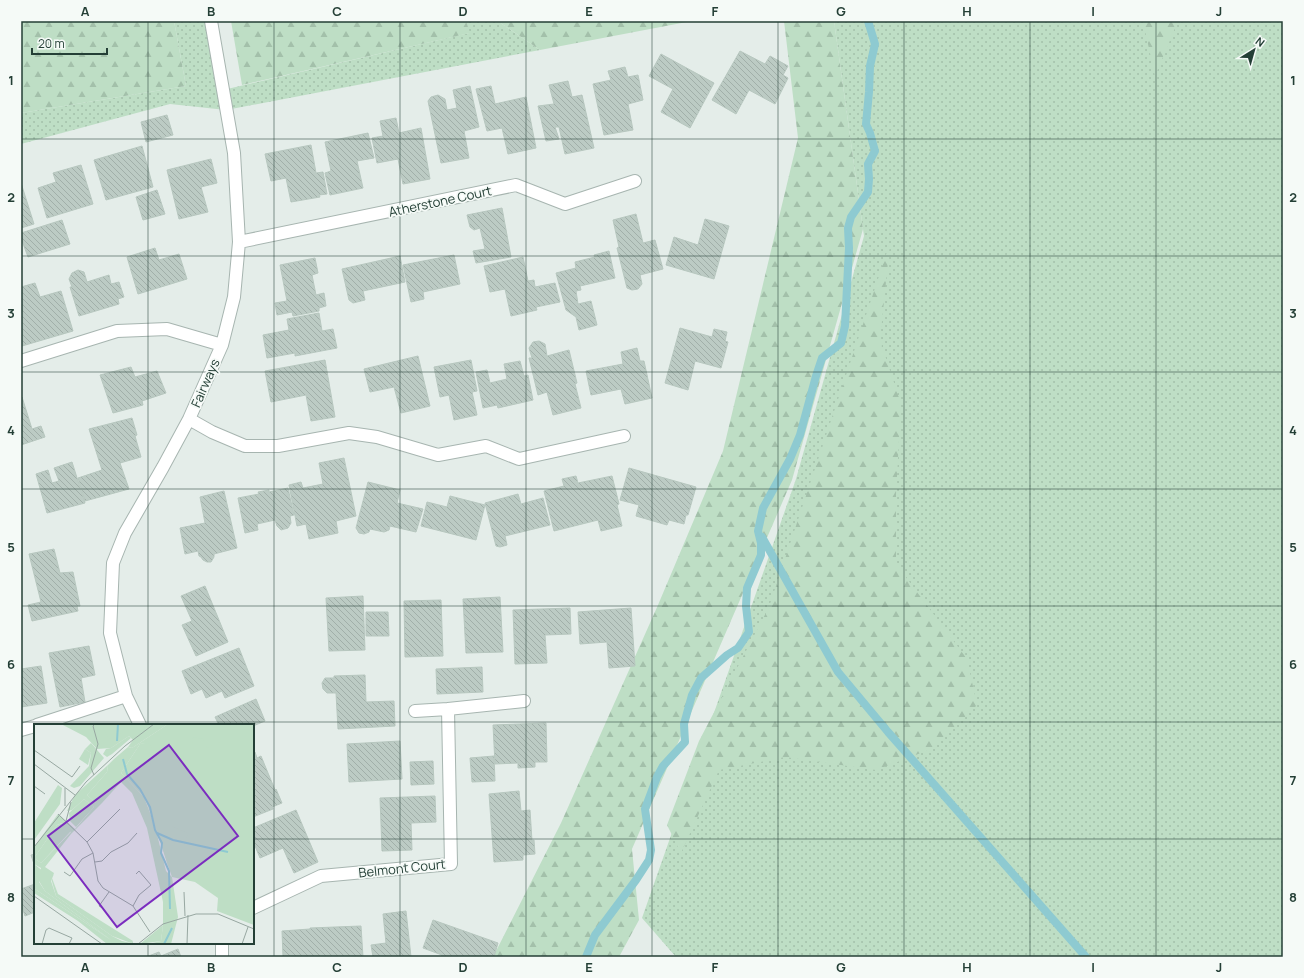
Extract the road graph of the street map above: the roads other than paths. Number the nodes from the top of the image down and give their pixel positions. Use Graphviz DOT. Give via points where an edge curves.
graph roads {
  1 [pos="211,21"];
  2 [pos="635,181"];
  3 [pos="240,242"];
  4 [pos="222,345"];
  5 [pos="21,360"];
  6 [pos="189,419"];
  7 [pos="624,436"];
  8 [pos="126,696"];
  9 [pos="524,701"];
  10 [pos="448,708"];
  11 [pos="414,711"];
  12 [pos="39,724"];
  13 [pos="140,724"];
  14 [pos="34,726"];
  15 [pos="21,730"];
  16 [pos="254,908"];
  17 [pos="222,944"];
  18 [pos="222,957"];
  1 -- 3 [label="street, Fairways" via="234,153"];
  2 -- 3 [label="street, Atherstone Court" via="565,204 516,185"];
  3 -- 4 [label="street, Fairways" via="234,297"];
  4 -- 5 [label="street" via="167,329 117,331"];
  4 -- 6 [label="street, Fairways"];
  6 -- 7 [label="street" via="245,446 278,446 349,433 377,437 438,455 486,446 519,459"];
  6 -- 8 [label="street, Fairways" via="125,533 113,563 110,633"];
  8 -- 12 [label="street"];
  8 -- 13 [label="street, Fairways"];
  9 -- 10 [label="street"];
  10 -- 11 [label="street"];
  10 -- 16 [label="street, Belmont Court" via="451,864 322,876"];
  14 -- 15 [label="street"];
  17 -- 18 [label="street"];
}
